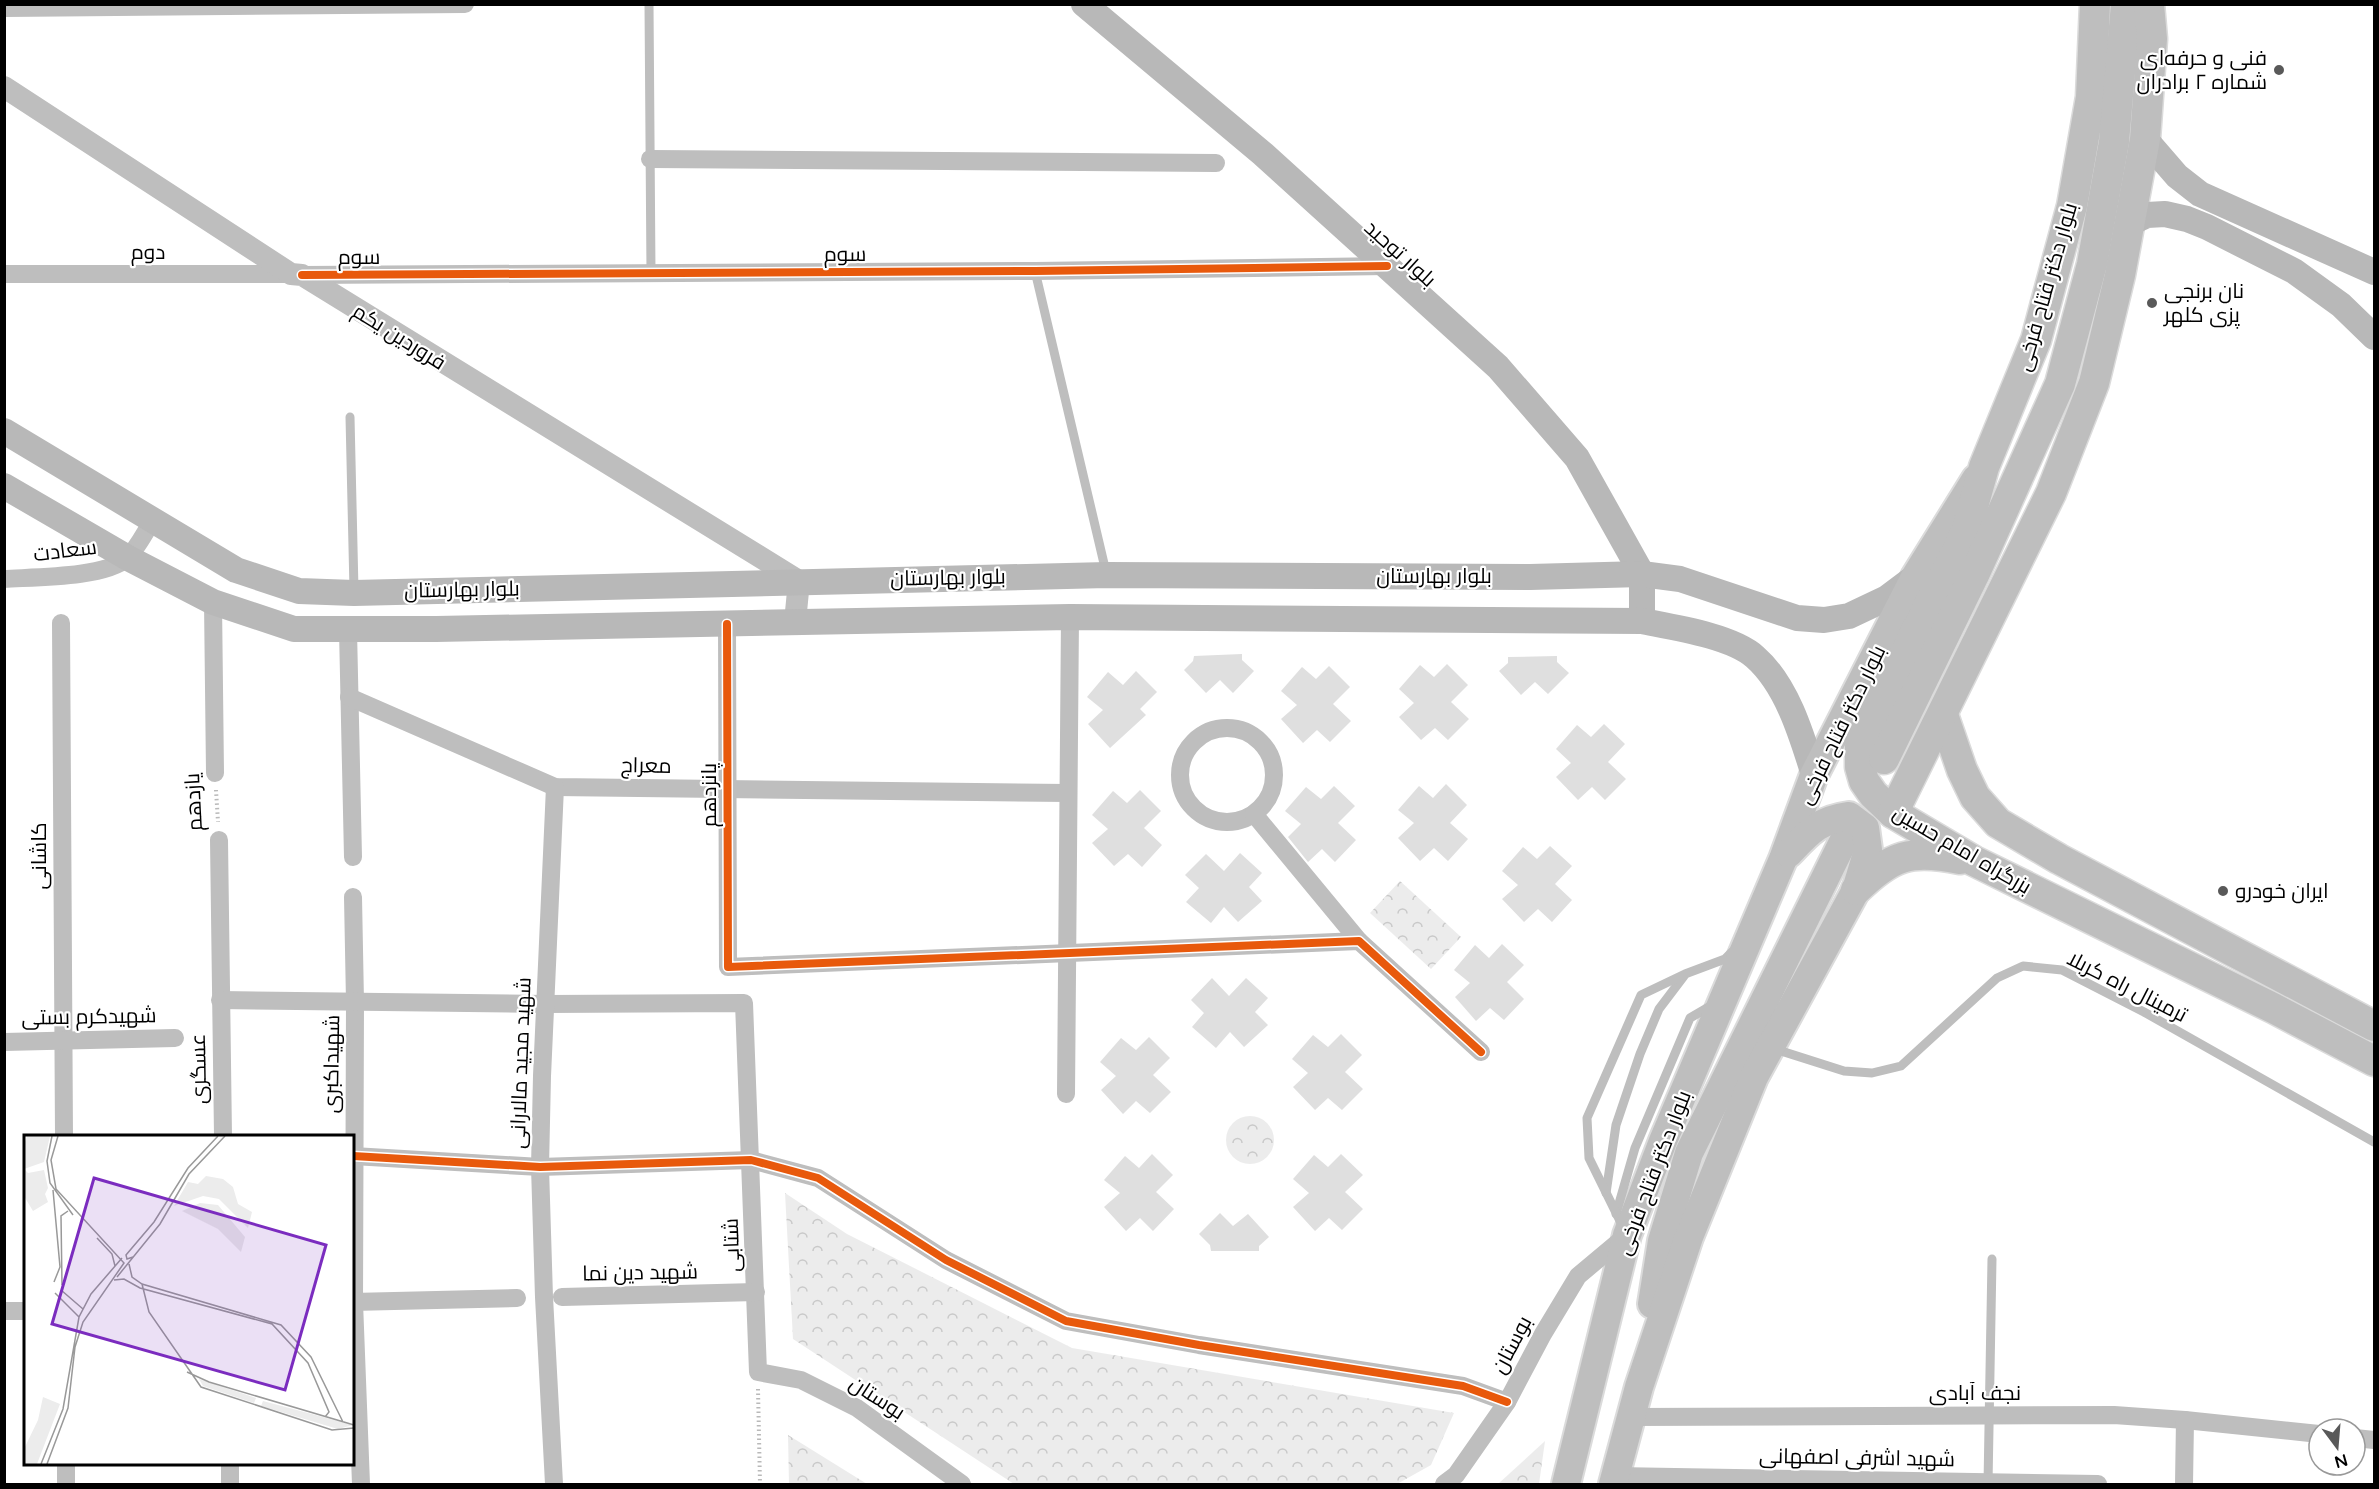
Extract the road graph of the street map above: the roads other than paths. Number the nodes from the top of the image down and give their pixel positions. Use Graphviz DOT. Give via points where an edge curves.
graph roads {
  1 [pos="465,4"];
  2 [pos="649,4"];
  3 [pos="1084,4"];
  4 [pos="2094,4"];
  5 [pos="2126,4"];
  6 [pos="2150,4"];
  7 [pos="413,5"];
  8 [pos="4,8"];
  9 [pos="4,87"];
  10 [pos="2145,138"];
  11 [pos="650,159"];
  12 [pos="1216,163"];
  13 [pos="2130,223"];
  14 [pos="1387,267"];
  15 [pos="1035,271"];
  16 [pos="2374,272"];
  17 [pos="651,273"];
  18 [pos="4,274"];
  19 [pos="297,275"];
  20 [pos="2374,337"];
  21 [pos="350,417"];
  22 [pos="4,431"];
  23 [pos="1984,467"];
  24 [pos="4,486"];
  25 [pos="153,520"];
  26 [pos="128,558"];
  27 [pos="1642,574"];
  28 [pos="1107,575"];
  29 [pos="1915,577"];
  30 [pos="4,579"];
  31 [pos="799,581"];
  32 [pos="354,593"];
  33 [pos="213,602"];
  34 [pos="1070,617"];
  35 [pos="1642,621"];
  36 [pos="795,622"];
  37 [pos="61,623"];
  38 [pos="727,624"];
  39 [pos="348,630"];
  40 [pos="350,698"];
  41 [pos="1943,715"];
  42 [pos="1884,759"];
  43 [pos="215,773"];
  44 [pos="1815,775"];
  45 [pos="555,787"];
  46 [pos="727,790"];
  47 [pos="1068,793"];
  48 [pos="1893,813"];
  49 [pos="1254,814"];
  50 [pos="219,840"];
  51 [pos="1843,842"];
  52 [pos="353,857"];
  53 [pos="1783,859"];
  54 [pos="1974,861"];
  55 [pos="1856,890"];
  56 [pos="353,897"];
  57 [pos="2149,907"];
  58 [pos="1751,933"];
  59 [pos="2131,938"];
  60 [pos="1359,941"];
  61 [pos="1067,953"];
  62 [pos="1685,974"];
  63 [pos="220,1000"];
  64 [pos="355,1002"];
  65 [pos="546,1004"];
  66 [pos="2374,1026"];
  67 [pos="175,1038"];
  68 [pos="63,1041"];
  69 [pos="4,1042"];
  70 [pos="1770,1047"];
  71 [pos="1481,1052"];
  72 [pos="2374,1061"];
  73 [pos="1066,1094"];
  74 [pos="64,1135"];
  75 [pos="223,1135"];
  76 [pos="353,1135"];
  77 [pos="2374,1142"];
  78 [pos="354,1156"];
  79 [pos="751,1160"];
  80 [pos="540,1167"];
  81 [pos="1606,1193"];
  82 [pos="1621,1225"];
  83 [pos="1992,1259"];
  84 [pos="756,1292"];
  85 [pos="562,1297"];
  86 [pos="517,1298"];
  87 [pos="354,1302"];
  88 [pos="4,1311"];
  89 [pos="24,1311"];
  90 [pos="354,1325"];
  91 [pos="758,1372"];
  92 [pos="1639,1387"];
  93 [pos="1507,1402"];
  94 [pos="1989,1416"];
  95 [pos="1631,1417"];
  96 [pos="2185,1420"];
  97 [pos="2307,1433"];
  98 [pos="66,1465"];
  99 [pos="230,1465"];
  100 [pos="1614,1480"];
  101 [pos="1988,1484"];
  102 [pos="66,1485"];
  103 [pos="230,1485"];
  104 [pos="361,1485"];
  105 [pos="554,1485"];
  106 [pos="962,1485"];
  107 [pos="1444,1485"];
  108 [pos="1566,1485"];
  109 [pos="2098,1485"];
  110 [pos="2184,1485"];
  1 -- 7 [label="street"];
  2 -- 11 [label="lane"];
  3 -- 14 [label="main road, بلوار توحید" via="1263,154"];
  4 -- 23 [label="highway, بلوار دکتر فتاح فرخی" via="2091,97 2072,206 2036,340"];
  5 -- 42 [label="highway" via="2114,142 2092,264 2060,384 1974,575"];
  6 -- 10 [label="highway" via="2152,39"];
  7 -- 8 [label="street"];
  9 -- 19 [label="street, فروردین یکم"];
  10 -- 13 [label="highway"];
  10 -- 16 [label="main road" via="2177,176 2200,194"];
  11 -- 12 [label="street"];
  11 -- 17 [label="lane"];
  13 -- 20 [label="main road" via="2147,215 2164,214 2207,227 2294,271 2341,305"];
  13 -- 41 [label="highway" via="2094,383 2051,493 1959,675"];
  14 -- 15 [label="street, سوم"];
  14 -- 27 [label="main road, بلوار توحید" via="1498,367 1577,458"];
  15 -- 17 [label="street, سوم"];
  15 -- 28 [label="lane"];
  17 -- 19 [label="street, سوم"];
  18 -- 19 [label="street, دوم"];
  19 -- 31 [label="street, فروردین یکم"];
  21 -- 32 [label="lane"];
  22 -- 25 [label="main road, بلوار بهارستان"];
  23 -- 29 [label="main road, بلوار دکتر فتاح فرخی"];
  23 -- 48 [label="highway, بزرگراه امام حسین" via="1966,532 1860,746 1864,782"];
  24 -- 26 [label="main road, بلوار بهارستان"];
  25 -- 26 [label="street"];
  25 -- 32 [label="main road, بلوار بهارستان" via="236,570 299,591"];
  26 -- 30 [label="street, سعادت" via="114,567 97,570"];
  26 -- 33 [label="main road, بلوار بهارستان"];
  27 -- 28 [label="main road, بلوار بهارستان"];
  27 -- 29 [label="main road, بلوار بهارستان" via="1680,579 1797,618 1824,620 1849,616 1878,603"];
  27 -- 35 [label="main road"];
  28 -- 31 [label="main road, بلوار بهارستان"];
  29 -- 44 [label="main road, بلوار دکتر فتاح فرخی"];
  31 -- 32 [label="main road, بلوار بهارستان"];
  31 -- 36 [label="street"];
  33 -- 39 [label="main road, بلوار بهارستان" via="294,629"];
  33 -- 43 [label="street, یازدهم"];
  34 -- 35 [label="main road, بلوار بهارستان"];
  34 -- 36 [label="main road, بلوار بهارستان"];
  34 -- 47 [label="street"];
  35 -- 44 [label="main road, بلوار بهارستان" via="1689,631 1754,655 1770,672 1797,721"];
  36 -- 38 [label="main road, بلوار بهارستان"];
  37 -- 68 [label="street, کاشانی"];
  38 -- 39 [label="main road, بلوار بهارستان"];
  38 -- 46 [label="street, پانزدهم"];
  39 -- 40 [label="street"];
  40 -- 45 [label="street, معراج"];
  40 -- 52 [label="street"];
  41 -- 48 [label="highway"];
  41 -- 57 [label="highway, بزرگراه امام حسین" via="1975,796 1998,823"];
  44 -- 53 [label="main road, بلوار دکتر فتاح فرخی"];
  45 -- 46 [label="street, معراج"];
  45 -- 65 [label="street, شهید مجید مالارانی"];
  46 -- 47 [label="street, معراج"];
  46 -- 61 [label="street, پانزدهم" via="728,967"];
  47 -- 61 [label="street"];
  48 -- 54 [label="highway, بزرگراه امام حسین"];
  49 -- 49 [label="street" via="1223,822 1208,818 1185,796 1181,781 1184,758 1197,739 1217,730 1240,730 1265,746 1275,775 1272,790"];
  49 -- 60 [label="street"];
  50 -- 63 [label="street, یازدهم"];
  51 -- 92 [label="main road" via="1689,1153 1662,1241"];
  53 -- 55 [label="main road" via="1812,829 1832,818 1849,816 1865,828 1868,850"];
  53 -- 58 [label="main road, بلوار دکتر فتاح فرخی"];
  54 -- 55 [label="highway" via="1929,853 1902,857 1876,870"];
  54 -- 59 [label="highway, بزرگراه امام حسین"];
  55 -- 70 [label="main road"];
  56 -- 64 [label="street, شهیداکبری"];
  57 -- 59 [label="highway"];
  57 -- 66 [label="highway, بزرگراه امام حسین"];
  58 -- 62 [label="lane" via="1725,959"];
  58 -- 82 [label="main road, بلوار دکتر فتاح فرخی" via="1663,1141"];
  59 -- 72 [label="highway, بزرگراه امام حسین"];
  60 -- 61 [label="street"];
  60 -- 71 [label="street"];
  61 -- 73 [label="street"];
  62 -- 81 [label="lane" via="1659,1010 1640,1054 1616,1125"];
  62 -- 81 [label="lane" via="1641,995 1587,1118 1589,1158"];
  63 -- 64 [label="street"];
  63 -- 75 [label="street, عسگری"];
  64 -- 65 [label="street"];
  64 -- 76 [label="street, شهیداکبری"];
  65 -- 79 [label="street, شتابی" via="744,1003"];
  65 -- 80 [label="street, شهید مجید مالارانی"];
  67 -- 68 [label="street, شهیدکرم بستی"];
  68 -- 69 [label="street, شهیدکرم بستی"];
  68 -- 74 [label="street, کاشانی"];
  70 -- 77 [label="lane, ترمینال راه کربلا" via="1844,1071 1872,1073 1901,1066 1997,978 2023,966 2062,970"];
  70 -- 92 [label="main road" via="1689,1237"];
  78 -- 80 [label="street"];
  79 -- 80 [label="street"];
  79 -- 84 [label="street, شتابی"];
  79 -- 93 [label="street" via="818,1178 946,1260 1066,1321 1463,1386"];
  80 -- 105 [label="street, شهید مجید مالارانی"];
  81 -- 82 [label="lane"];
  82 -- 93 [label="street, بوستان" via="1578,1276"];
  82 -- 108 [label="main road, بلوار دکتر فتاح فرخی"];
  83 -- 94 [label="lane"];
  84 -- 85 [label="street, شهید دین نما"];
  84 -- 91 [label="street, شتابی"];
  86 -- 87 [label="street"];
  88 -- 89 [label="street"];
  90 -- 104 [label="street, شهیداکبری"];
  91 -- 106 [label="street, بوستان" via="801,1380 856,1408"];
  92 -- 95 [label="main road"];
  93 -- 107 [label="street, بوستان" via="1456,1475"];
  94 -- 95 [label="street, نجف آبادی"];
  94 -- 96 [label="street, نجف آبادی" via="2114,1415"];
  94 -- 101 [label="lane"];
  95 -- 100 [label="main road"];
  96 -- 97 [label="street, نجف آبادی"];
  96 -- 110 [label="street"];
  98 -- 102 [label="street"];
  99 -- 103 [label="street"];
  100 -- 101 [label="street, شهید اشرفی اصفهانی"];
  101 -- 109 [label="street, شهید اشرفی اصفهانی"];
}
